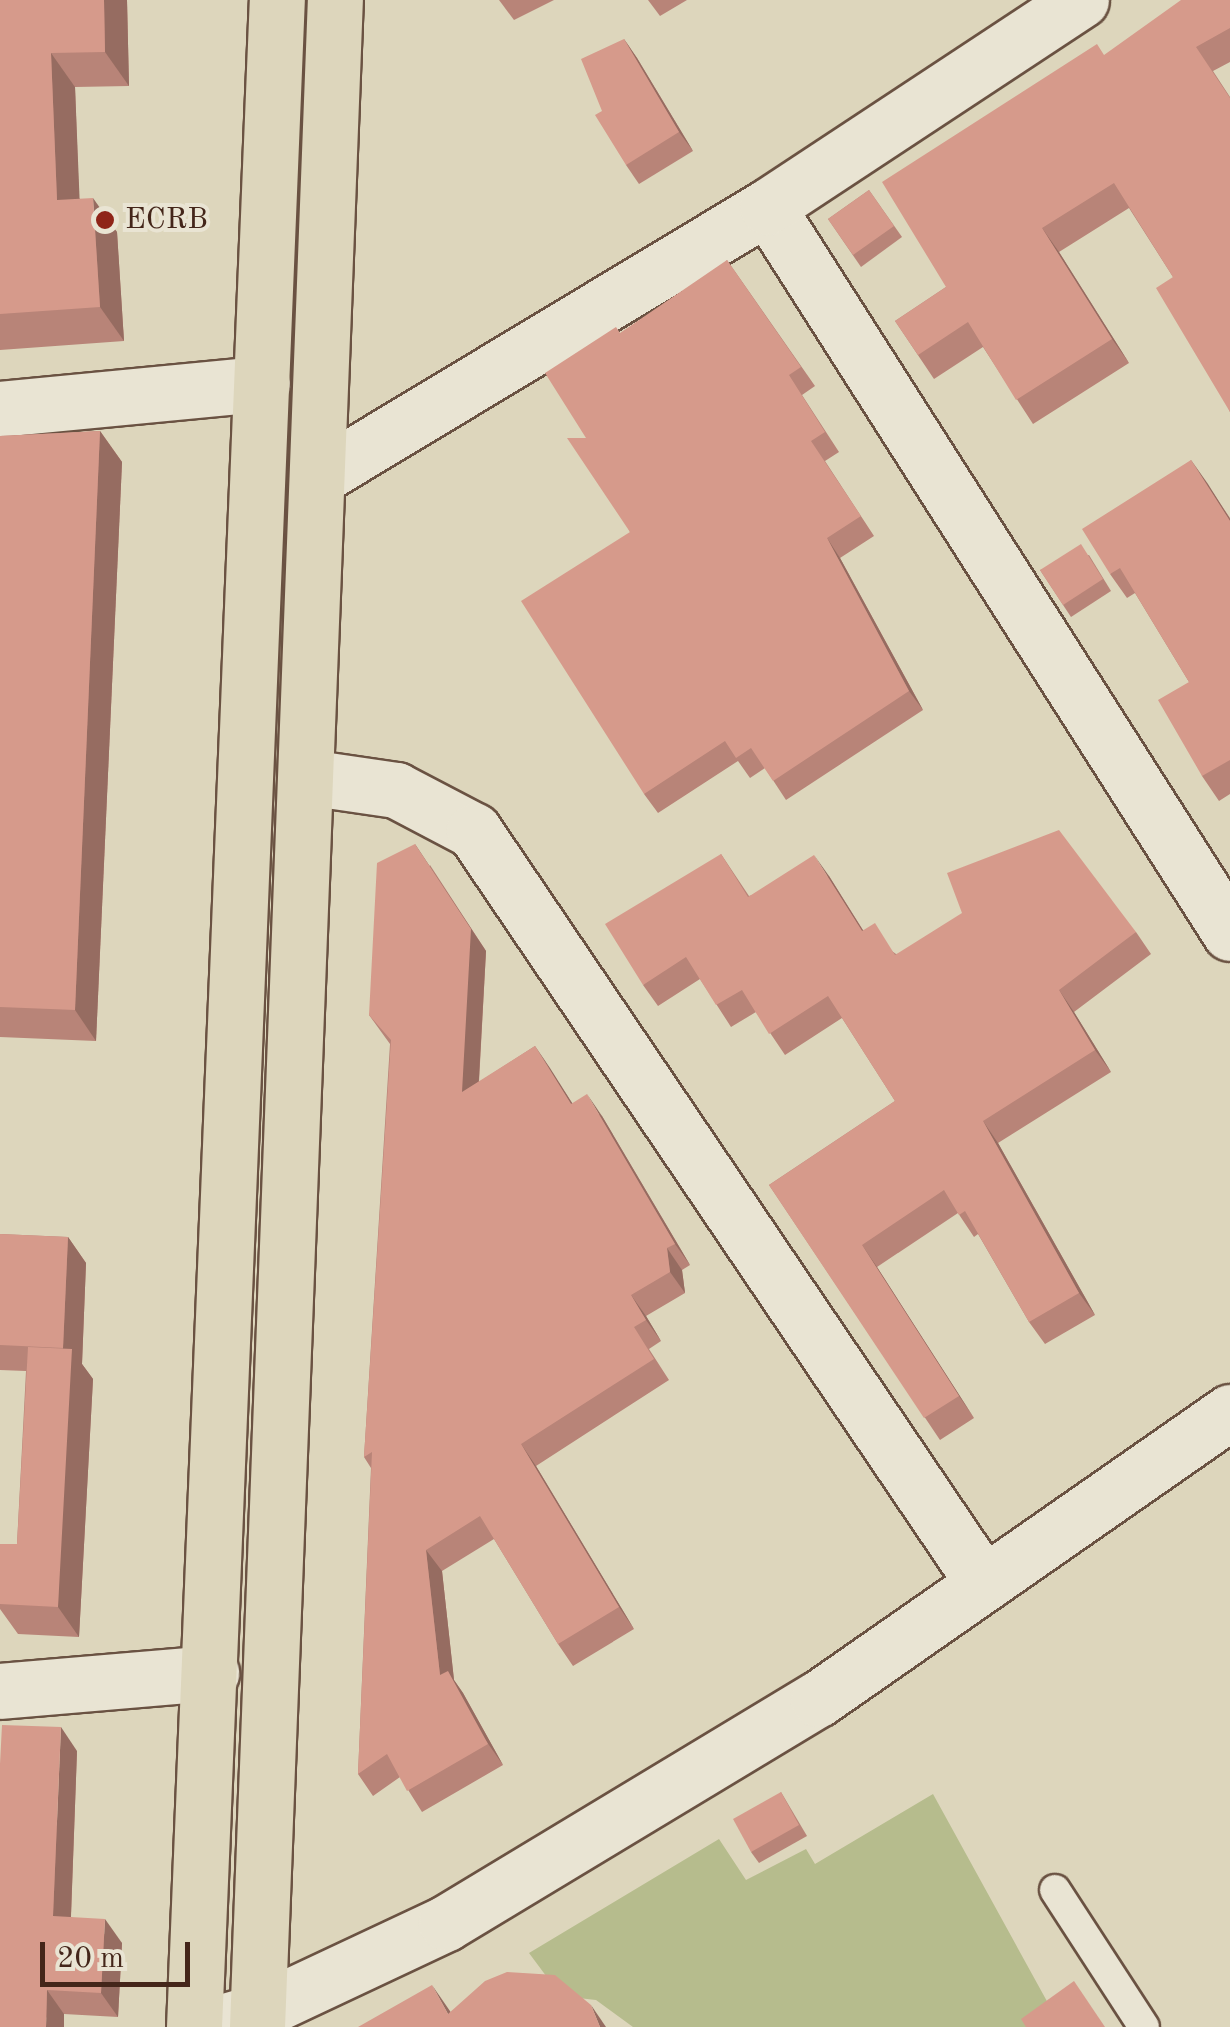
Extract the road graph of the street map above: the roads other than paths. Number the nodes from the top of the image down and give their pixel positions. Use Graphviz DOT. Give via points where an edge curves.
graph roads {
  1 [pos="277,0"];
  2 [pos="335,0"];
  3 [pos="1082,0"];
  4 [pos="767,208"];
  5 [pos="262,384"];
  6 [pos="0,409"];
  7 [pos="320,476"];
  8 [pos="307,777"];
  9 [pos="1230,933"];
  10 [pos="1230,1412"];
  11 [pos="984,1584"];
  12 [pos="211,1673"];
  13 [pos="0,1691"];
  14 [pos="1055,1890"];
  15 [pos="257,2020"];
  16 [pos="194,2027"];
  17 [pos="204,2027"];
  18 [pos="1144,2027"];
  1 -- 5 [label="main road"];
  2 -- 7 [label="main road"];
  3 -- 4 [label="street"];
  4 -- 7 [label="street"];
  4 -- 9 [label="street"];
  5 -- 6 [label="street"];
  5 -- 12 [label="main road"];
  7 -- 8 [label="main road"];
  8 -- 11 [label="street" via="396,790 474,831"];
  8 -- 15 [label="main road"];
  10 -- 11 [label="street"];
  11 -- 15 [label="street" via="818,1699 446,1923"];
  12 -- 13 [label="street"];
  12 -- 16 [label="main road"];
  14 -- 18 [label="lane"];
  15 -- 17 [label="street"];
}
